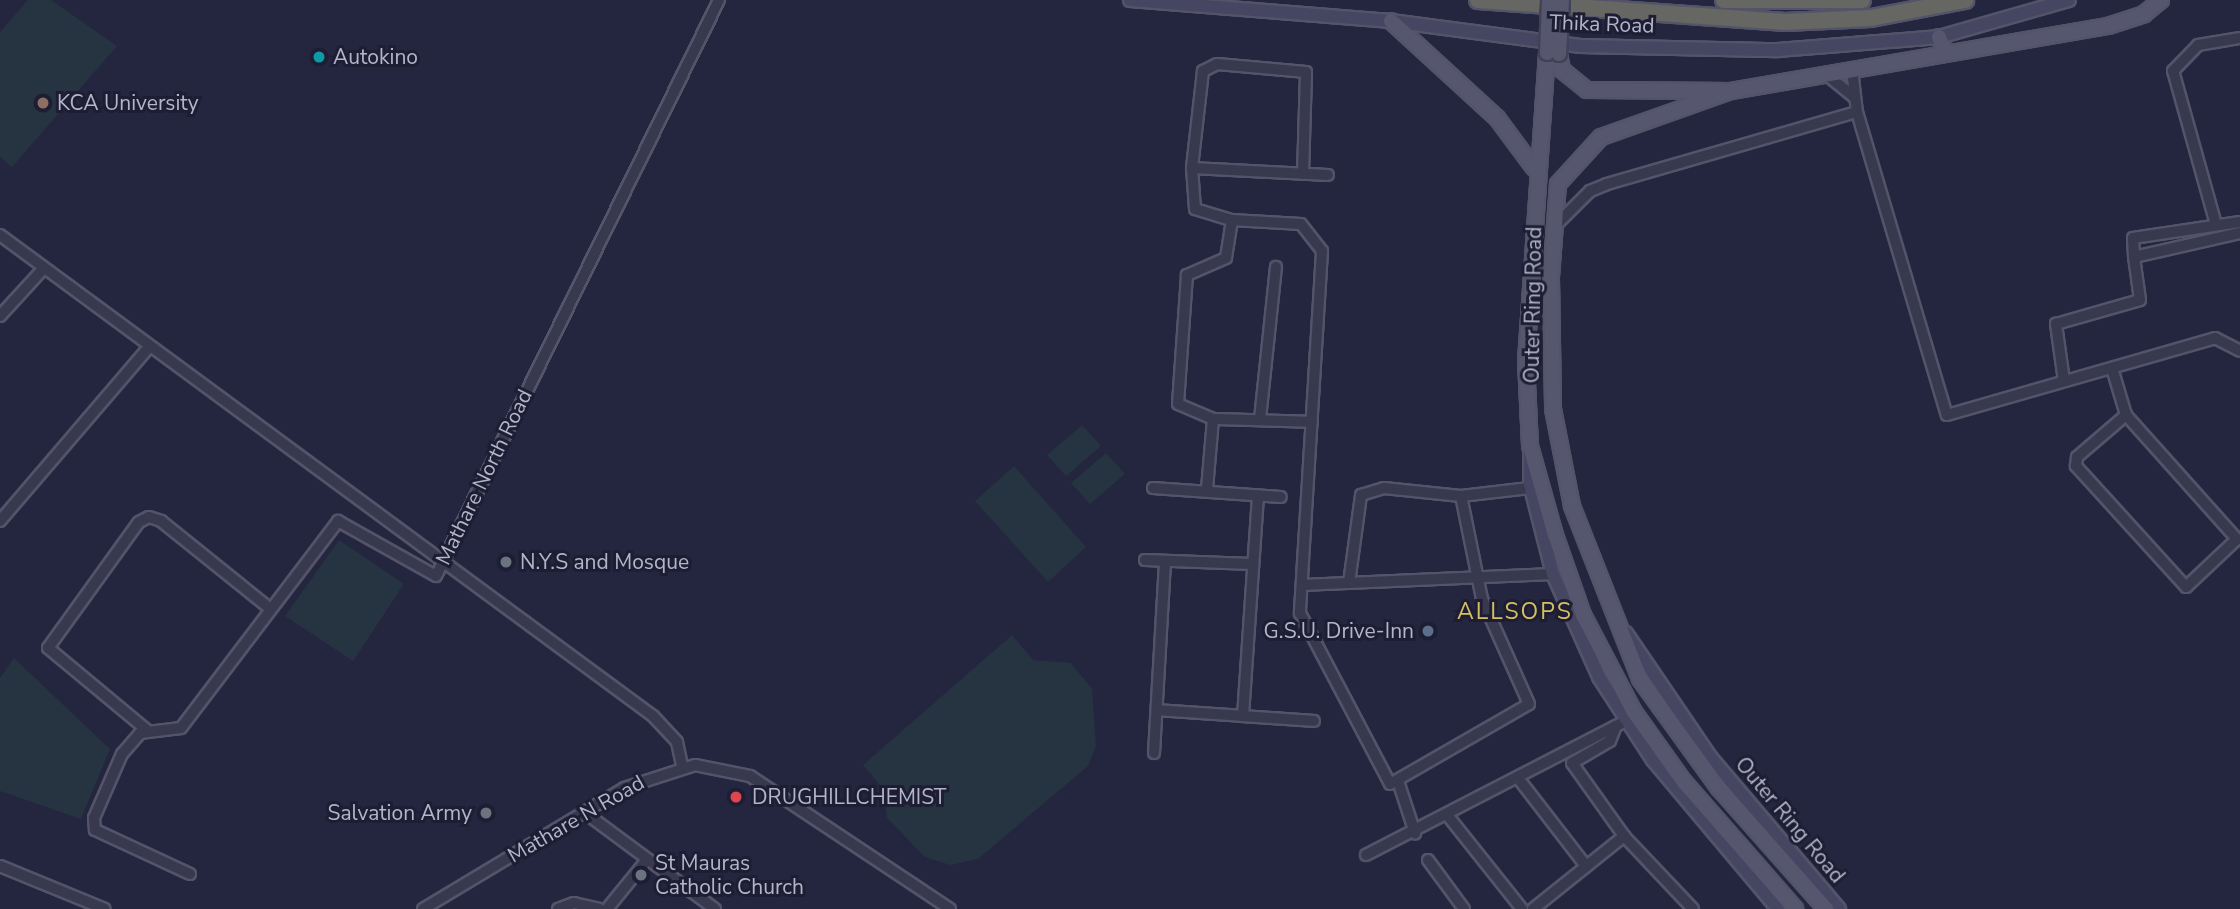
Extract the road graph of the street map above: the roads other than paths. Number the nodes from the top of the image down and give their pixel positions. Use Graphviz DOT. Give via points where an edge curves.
graph roads {
  1 [pos="719,0"];
  2 [pos="1130,0"];
  3 [pos="1478,0"];
  4 [pos="1549,0"];
  5 [pos="1562,0"];
  6 [pos="1724,0"];
  7 [pos="1863,0"];
  8 [pos="1965,0"];
  9 [pos="2069,0"];
  10 [pos="2161,0"];
  11 [pos="1391,20"];
  12 [pos="1939,37"];
  13 [pos="2240,38"];
  14 [pos="1945,52"];
  15 [pos="1553,54"];
  16 [pos="1852,69"];
  17 [pos="1827,75"];
  18 [pos="1731,91"];
  19 [pos="1854,97"];
  20 [pos="1857,112"];
  21 [pos="1534,167"];
  22 [pos="1192,168"];
  23 [pos="1303,174"];
  24 [pos="1328,176"];
  25 [pos="1233,220"];
  26 [pos="2215,221"];
  27 [pos="2240,222"];
  28 [pos="1554,228"];
  29 [pos="2240,233"];
  30 [pos="0,235"];
  31 [pos="2134,257"];
  32 [pos="1276,267"];
  33 [pos="44,268"];
  34 [pos="0,316"];
  35 [pos="149,347"];
  36 [pos="2240,351"];
  37 [pos="2112,368"];
  38 [pos="2064,382"];
  39 [pos="2126,415"];
  40 [pos="1213,419"];
  41 [pos="1260,419"];
  42 [pos="1312,422"];
  43 [pos="1530,446"];
  44 [pos="1153,488"];
  45 [pos="1530,488"];
  46 [pos="1207,489"];
  47 [pos="1258,496"];
  48 [pos="1461,496"];
  49 [pos="1280,497"];
  50 [pos="0,521"];
  51 [pos="1145,560"];
  52 [pos="1165,561"];
  53 [pos="446,562"];
  54 [pos="1252,564"];
  55 [pos="1553,574"];
  56 [pos="1476,579"];
  57 [pos="1349,583"];
  58 [pos="1302,585"];
  59 [pos="268,607"];
  60 [pos="1615,618"];
  61 [pos="1157,710"];
  62 [pos="1244,716"];
  63 [pos="1314,721"];
  64 [pos="1621,724"];
  65 [pos="148,730"];
  66 [pos="1154,753"];
  67 [pos="682,765"];
  68 [pos="1518,778"];
  69 [pos="1399,784"];
  70 [pos="584,812"];
  71 [pos="1448,816"];
  72 [pos="1415,833"];
  73 [pos="1624,836"];
  74 [pos="1366,855"];
  75 [pos="1428,860"];
  76 [pos="646,861"];
  77 [pos="0,866"];
  78 [pos="1586,866"];
  79 [pos="190,874"];
  80 [pos="105,909"];
  81 [pos="424,909"];
  82 [pos="558,909"];
  83 [pos="599,909"];
  84 [pos="607,909"];
  85 [pos="715,909"];
  86 [pos="950,909"];
  87 [pos="1464,909"];
  88 [pos="1522,909"];
  89 [pos="1533,909"];
  90 [pos="1693,909"];
  91 [pos="1778,909"];
  92 [pos="1795,909"];
  93 [pos="1826,909"];
  94 [pos="1839,909"];
  1 -- 53 [label="street, Mathare North Road" via="566,304"];
  2 -- 11 [label="main road, Thika Road"];
  3 -- 8 [label="highway, Thika Road" via="1811,22"];
  4 -- 15 [label="main road, Outer Ring Road, bridge"];
  5 -- 15 [label="main road, Outer Ring Road, bridge"];
  6 -- 7 [label="highway"];
  9 -- 12 [label="main road, Thika Road"];
  10 -- 14 [label="main road" via="2144,14"];
  11 -- 12 [label="main road, Thika Road" via="1580,46 1843,49"];
  11 -- 21 [label="main road" via="1497,118"];
  12 -- 14 [label="main road"];
  13 -- 26 [label="street" via="2198,45 2173,71"];
  14 -- 16 [label="main road"];
  15 -- 18 [label="main road, Outer Ring Road" via="1573,82 1600,92"];
  15 -- 21 [label="main road, Outer Ring Road"];
  16 -- 17 [label="main road"];
  16 -- 19 [label="street"];
  17 -- 18 [label="main road"];
  17 -- 19 [label="street"];
  18 -- 28 [label="main road, Outer Ring Road" via="1619,128 1588,147 1558,184"];
  19 -- 20 [label="street"];
  20 -- 28 [label="street" via="1590,191"];
  20 -- 38 [label="street" via="1947,415"];
  21 -- 43 [label="main road, Outer Ring Road" via="1526,361"];
  22 -- 23 [label="street"];
  22 -- 23 [label="street" via="1203,71 1217,64 1292,67 1309,76"];
  22 -- 25 [label="street" via="1195,209"];
  23 -- 24 [label="street"];
  25 -- 40 [label="street" via="1226,258 1194,268 1185,282 1176,398 1187,413"];
  25 -- 42 [label="street" via="1301,224 1320,242"];
  26 -- 27 [label="street"];
  26 -- 31 [label="street" via="2133,238"];
  28 -- 60 [label="main road, Outer Ring Road" via="1550,345 1558,442 1572,506"];
  29 -- 31 [label="street"];
  30 -- 33 [label="street"];
  31 -- 38 [label="street" via="2140,300 2056,324"];
  32 -- 41 [label="street"];
  33 -- 34 [label="street"];
  33 -- 35 [label="street"];
  35 -- 50 [label="street"];
  35 -- 53 [label="street"];
  36 -- 37 [label="street" via="2215,338"];
  37 -- 38 [label="street"];
  37 -- 39 [label="street"];
  39 -- 39 [label="street" via="2237,539 2186,587 2076,466 2077,457"];
  40 -- 41 [label="street"];
  40 -- 46 [label="street"];
  41 -- 42 [label="street"];
  42 -- 58 [label="street"];
  43 -- 45 [label="main road, Outer Ring Road"];
  43 -- 92 [label="main road, Outer Ring Road" via="1566,572 1615,679 1684,782"];
  44 -- 46 [label="street"];
  45 -- 48 [label="street"];
  45 -- 55 [label="main road, Outer Ring Road"];
  46 -- 47 [label="street"];
  47 -- 49 [label="street"];
  47 -- 54 [label="street"];
  48 -- 56 [label="street"];
  48 -- 57 [label="street" via="1384,488 1361,495"];
  51 -- 52 [label="street"];
  52 -- 54 [label="street"];
  52 -- 61 [label="street"];
  53 -- 59 [label="street, Mathare North Road" via="430,576 338,521"];
  53 -- 67 [label="street" via="653,716 677,742"];
  54 -- 62 [label="street"];
  55 -- 56 [label="street"];
  55 -- 64 [label="main road, Outer Ring Road"];
  56 -- 57 [label="street"];
  56 -- 69 [label="street" via="1529,704"];
  57 -- 58 [label="street"];
  58 -- 69 [label="street" via="1306,633 1386,779"];
  59 -- 65 [label="street, Mathare North Road" via="181,728"];
  59 -- 65 [label="street" via="161,521 149,517 139,522 48,648"];
  60 -- 93 [label="main road, Outer Ring Road" via="1656,705"];
  60 -- 94 [label="main road, Outer Ring Road" via="1711,758"];
  61 -- 62 [label="street"];
  61 -- 66 [label="street"];
  62 -- 63 [label="street"];
  64 -- 68 [label="street"];
  64 -- 73 [label="street" via="1610,741 1572,763"];
  64 -- 91 [label="main road, Outer Ring Road"];
  65 -- 79 [label="street" via="122,754 93,824 111,842"];
  67 -- 70 [label="street, Mathare N Road"];
  67 -- 86 [label="street" via="750,776"];
  68 -- 71 [label="street"];
  68 -- 78 [label="street"];
  69 -- 72 [label="street"];
  70 -- 76 [label="street"];
  70 -- 81 [label="street, Mathare N Road"];
  71 -- 72 [label="street"];
  71 -- 88 [label="street"];
  72 -- 74 [label="street"];
  73 -- 78 [label="street"];
  73 -- 90 [label="street"];
  75 -- 87 [label="street"];
  76 -- 84 [label="street"];
  76 -- 85 [label="street"];
  77 -- 80 [label="street"];
  78 -- 89 [label="street"];
  82 -- 83 [label="street" via="574,903"];
}
